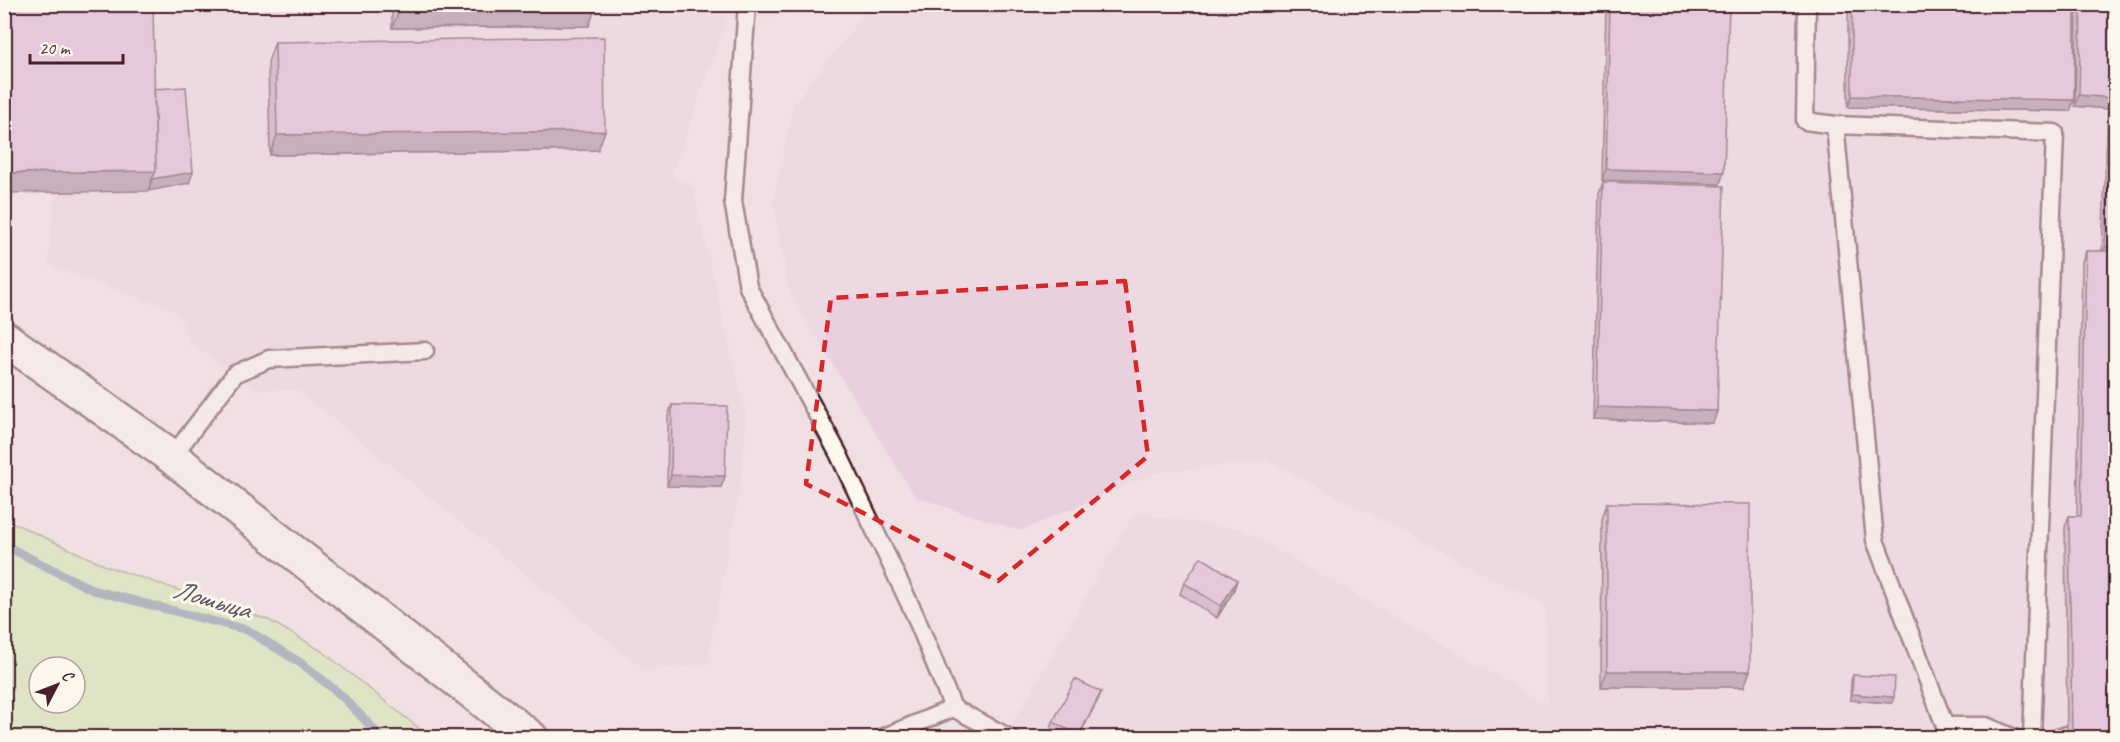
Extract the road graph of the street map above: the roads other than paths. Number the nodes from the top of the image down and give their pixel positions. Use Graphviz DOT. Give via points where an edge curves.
graph roads {
  1 [pos="747,4"];
  2 [pos="1807,4"];
  3 [pos="1835,125"];
  4 [pos="4,338"];
  5 [pos="425,351"];
  6 [pos="172,457"];
  7 [pos="953,708"];
  8 [pos="531,738"];
  9 [pos="882,738"];
  10 [pos="1010,738"];
  11 [pos="2014,738"];
  12 [pos="2032,738"];
  1 -- 7 [label="lane" via="734,201 748,287 843,464 915,615"];
  2 -- 3 [label="lane" via="1805,121"];
  3 -- 11 [label="lane" via="1875,540 1945,726 1986,726"];
  3 -- 12 [label="lane" via="2055,133"];
  4 -- 6 [label="main road"];
  5 -- 6 [label="lane" via="269,359 235,374"];
  6 -- 8 [label="main road"];
  7 -- 9 [label="lane"];
  7 -- 10 [label="lane"];
}
